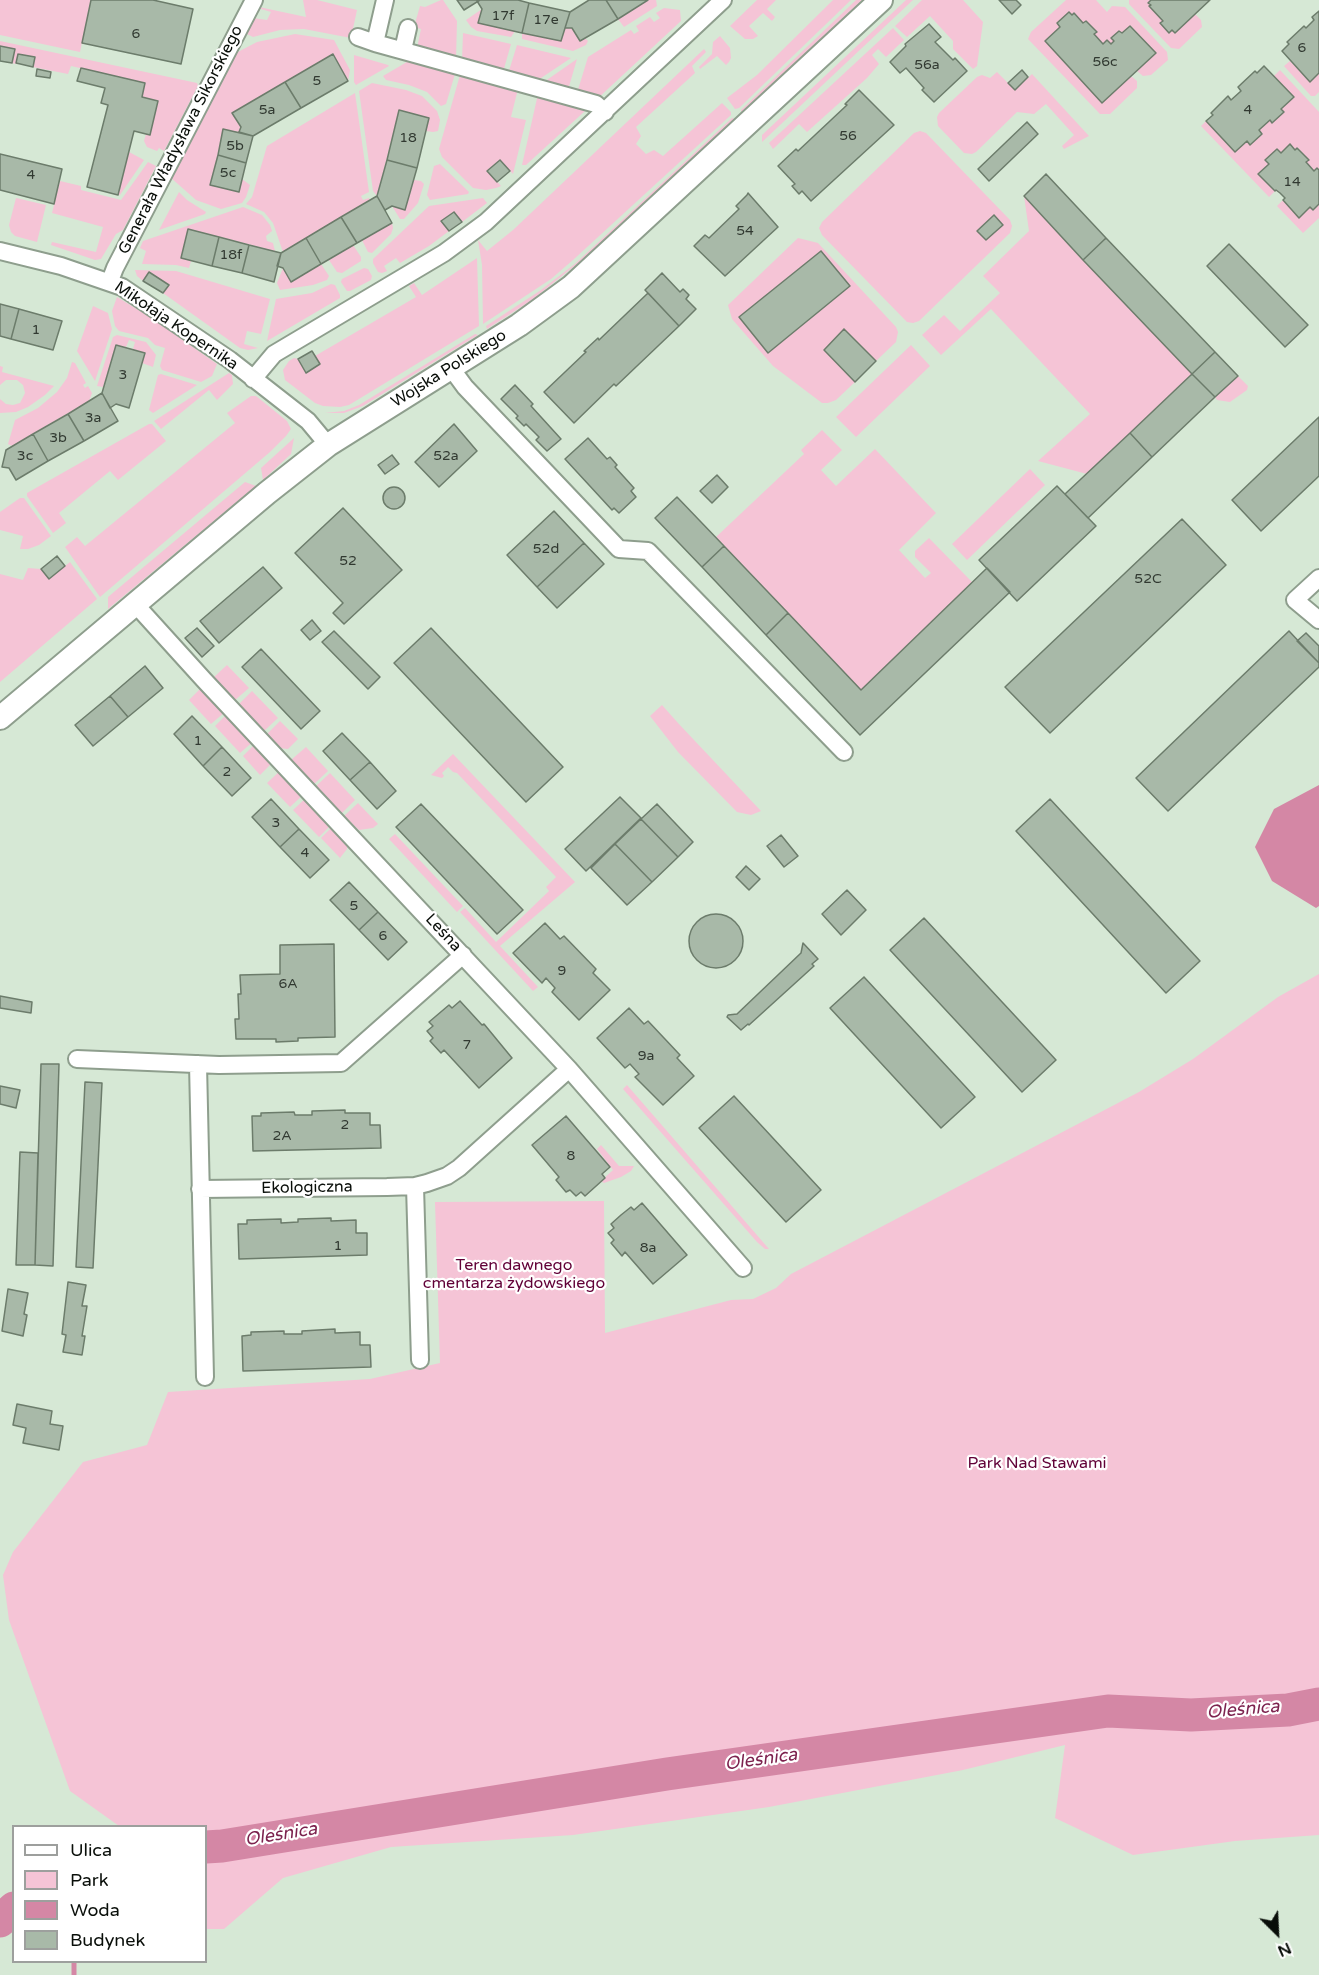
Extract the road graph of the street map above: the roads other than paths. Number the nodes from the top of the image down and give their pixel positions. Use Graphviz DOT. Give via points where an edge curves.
graph roads {
  1 [pos="254,0"];
  2 [pos="385,0"];
  3 [pos="723,0"];
  4 [pos="881,0"];
  5 [pos="408,28"];
  6 [pos="358,37"];
  7 [pos="375,43"];
  8 [pos="403,50"];
  9 [pos="605,112"];
  10 [pos="0,251"];
  11 [pos="110,281"];
  12 [pos="451,368"];
  13 [pos="253,378"];
  14 [pos="328,445"];
  15 [pos="1319,578"];
  16 [pos="136,605"];
  17 [pos="1319,620"];
  18 [pos="0,718"];
  19 [pos="844,752"];
  20 [pos="463,955"];
  21 [pos="77,1059"];
  22 [pos="198,1064"];
  23 [pos="569,1069"];
  24 [pos="415,1186"];
  25 [pos="200,1190"];
  26 [pos="743,1268"];
  27 [pos="420,1360"];
  28 [pos="205,1377"];
  1 -- 11 [label="street, Generała Władysława Sikorskiego"];
  2 -- 7 [label="street"];
  3 -- 9 [label="street"];
  4 -- 12 [label="main road, Wojska Polskiego" via="592,269 545,307"];
  5 -- 8 [label="street"];
  6 -- 7 [label="street"];
  7 -- 8 [label="street"];
  8 -- 9 [label="street" via="596,104"];
  9 -- 13 [label="street" via="468,236 274,354"];
  10 -- 11 [label="street, Mikołaja Kopernika"];
  11 -- 13 [label="street, Mikołaja Kopernika"];
  12 -- 14 [label="main road, Wojska Polskiego"];
  12 -- 19 [label="street" via="619,549 648,551"];
  13 -- 14 [label="street, Mikołaja Kopernika" via="308,421"];
  14 -- 16 [label="main road, Wojska Polskiego"];
  15 -- 17 [label="street" via="1295,600"];
  16 -- 18 [label="main road, Wojska Polskiego"];
  16 -- 20 [label="street, Leśna"];
  20 -- 22 [label="street" via="341,1063"];
  20 -- 23 [label="street, Leśna"];
  21 -- 22 [label="street"];
  22 -- 25 [label="street"];
  23 -- 24 [label="street, Ekologiczna" via="459,1168"];
  23 -- 26 [label="street, Leśna"];
  24 -- 25 [label="street, Ekologiczna"];
  24 -- 27 [label="street"];
  25 -- 28 [label="street"];
}
